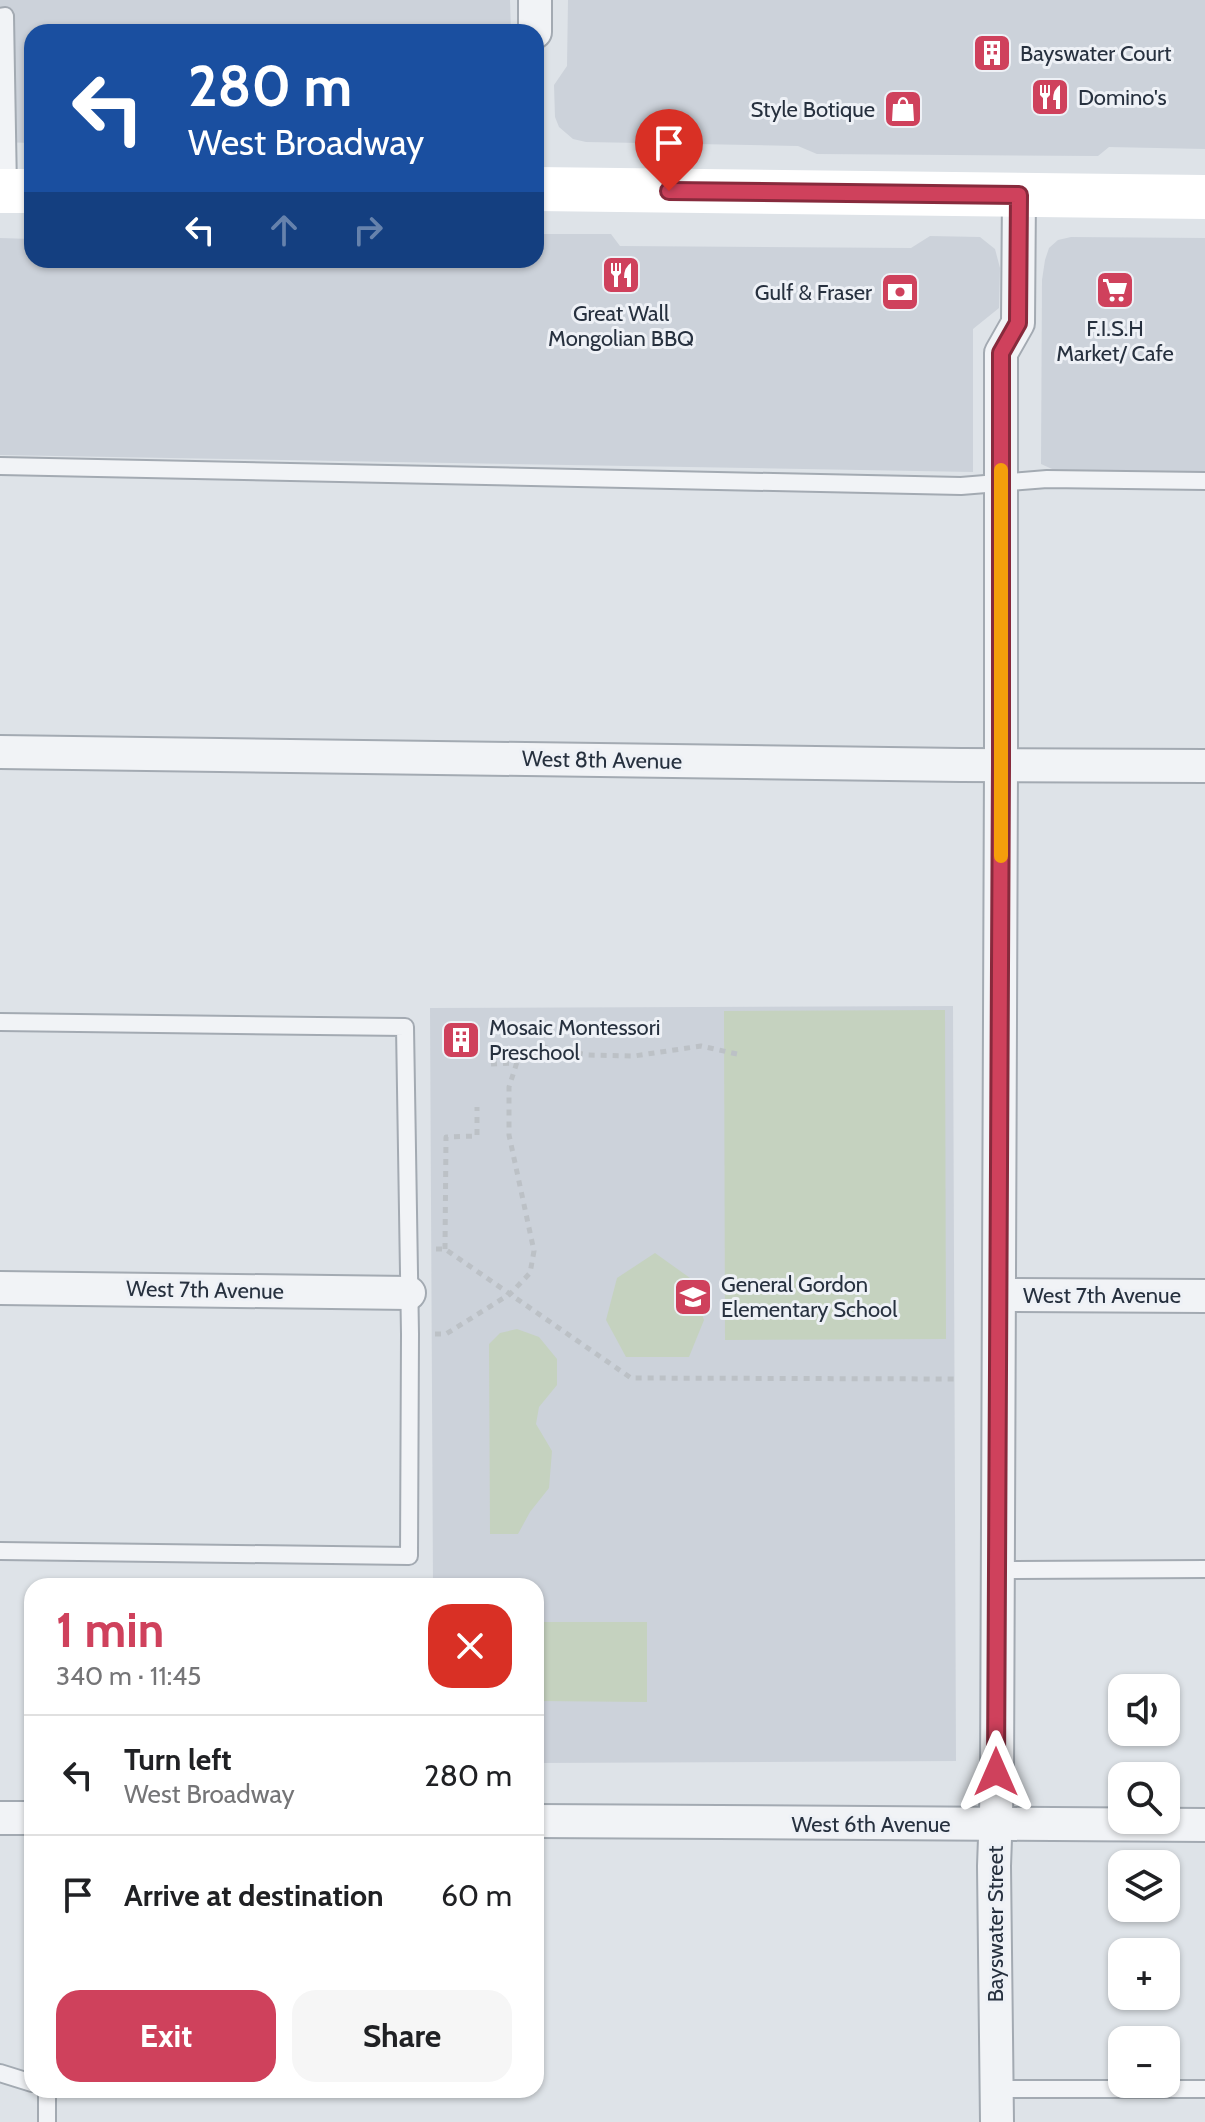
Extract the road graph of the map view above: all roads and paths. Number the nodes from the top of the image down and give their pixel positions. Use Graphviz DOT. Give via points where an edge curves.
graph roads {
  1 [pos="535,0"];
  2 [pos="0,17"];
  3 [pos="535,24"];
  4 [pos="3,64"];
  5 [pos="3,93"];
  6 [pos="544,189"];
  7 [pos="13,191"];
  8 [pos="1019,195"];
  9 [pos="1205,197"];
  10 [pos="0,466"];
  11 [pos="1205,481"];
  12 [pos="1001,483"];
  13 [pos="0,752"];
  14 [pos="1001,765"];
  15 [pos="1205,766"];
  16 [pos="0,1022"];
  17 [pos="737,1054"];
  18 [pos="517,1063"];
  19 [pos="491,1064"];
  20 [pos="477,1107"];
  21 [pos="409,1249"];
  22 [pos="445,1249"];
  23 [pos="0,1288"];
  24 [pos="409,1293"];
  25 [pos="510,1294"];
  26 [pos="999,1295"];
  27 [pos="1205,1296"];
  28 [pos="410,1334"];
  29 [pos="954,1379"];
  30 [pos="0,1551"];
  31 [pos="1205,1569"];
  32 [pos="997,1570"];
  33 [pos="0,1818"];
  34 [pos="24,1818"];
  35 [pos="544,1821"];
  36 [pos="995,1824"];
  37 [pos="1205,1825"];
  38 [pos="0,2073"];
  39 [pos="24,2080"];
  40 [pos="997,2089"];
  41 [pos="1205,2089"];
  42 [pos="47,2098"];
  43 [pos="47,2122"];
  44 [pos="997,2122"];
  1 -- 3 [label="street"];
  2 -- 4 [label="lane" via="5,16"];
  4 -- 5 [label="lane"];
  5 -- 7 [label="lane"];
  6 -- 8 [label="main road"];
  8 -- 9 [label="main road"];
  8 -- 12 [label="street, Bayswater Street" via="1018,323 1001,353"];
  10 -- 12 [label="lane"];
  11 -- 12 [label="lane"];
  12 -- 14 [label="street, Bayswater Street"];
  13 -- 14 [label="street, West 8th Avenue"];
  14 -- 15 [label="street, West 8th Avenue"];
  14 -- 26 [label="street, Bayswater Street"];
  16 -- 21 [label="lane" via="405,1027"];
  17 -- 18 [label="path" via="701,1046 634,1056 543,1047"];
  18 -- 19 [label="path"];
  18 -- 25 [label="path" via="509,1087 509,1135 534,1251 530,1273"];
  20 -- 22 [label="path" via="477,1136 446,1137"];
  21 -- 22 [label="path"];
  21 -- 24 [label="lane"];
  22 -- 25 [label="path"];
  23 -- 24 [label="street, West 7th Avenue"];
  24 -- 28 [label="lane"];
  25 -- 28 [label="path" via="446,1334"];
  25 -- 29 [label="path" via="631,1378"];
  26 -- 27 [label="street, West 7th Avenue"];
  26 -- 32 [label="street, Bayswater Street"];
  28 -- 30 [label="lane" via="409,1556"];
  31 -- 32 [label="lane"];
  32 -- 36 [label="street, Bayswater Street"];
  33 -- 34 [label="street"];
  35 -- 36 [label="street, West 6th Avenue"];
  36 -- 37 [label="street, West 6th Avenue"];
  36 -- 40 [label="street, Bayswater Street"];
  38 -- 39 [label="lane"];
  40 -- 41 [label="lane"];
  40 -- 44 [label="street, Bayswater Street"];
  42 -- 43 [label="lane"];
}
